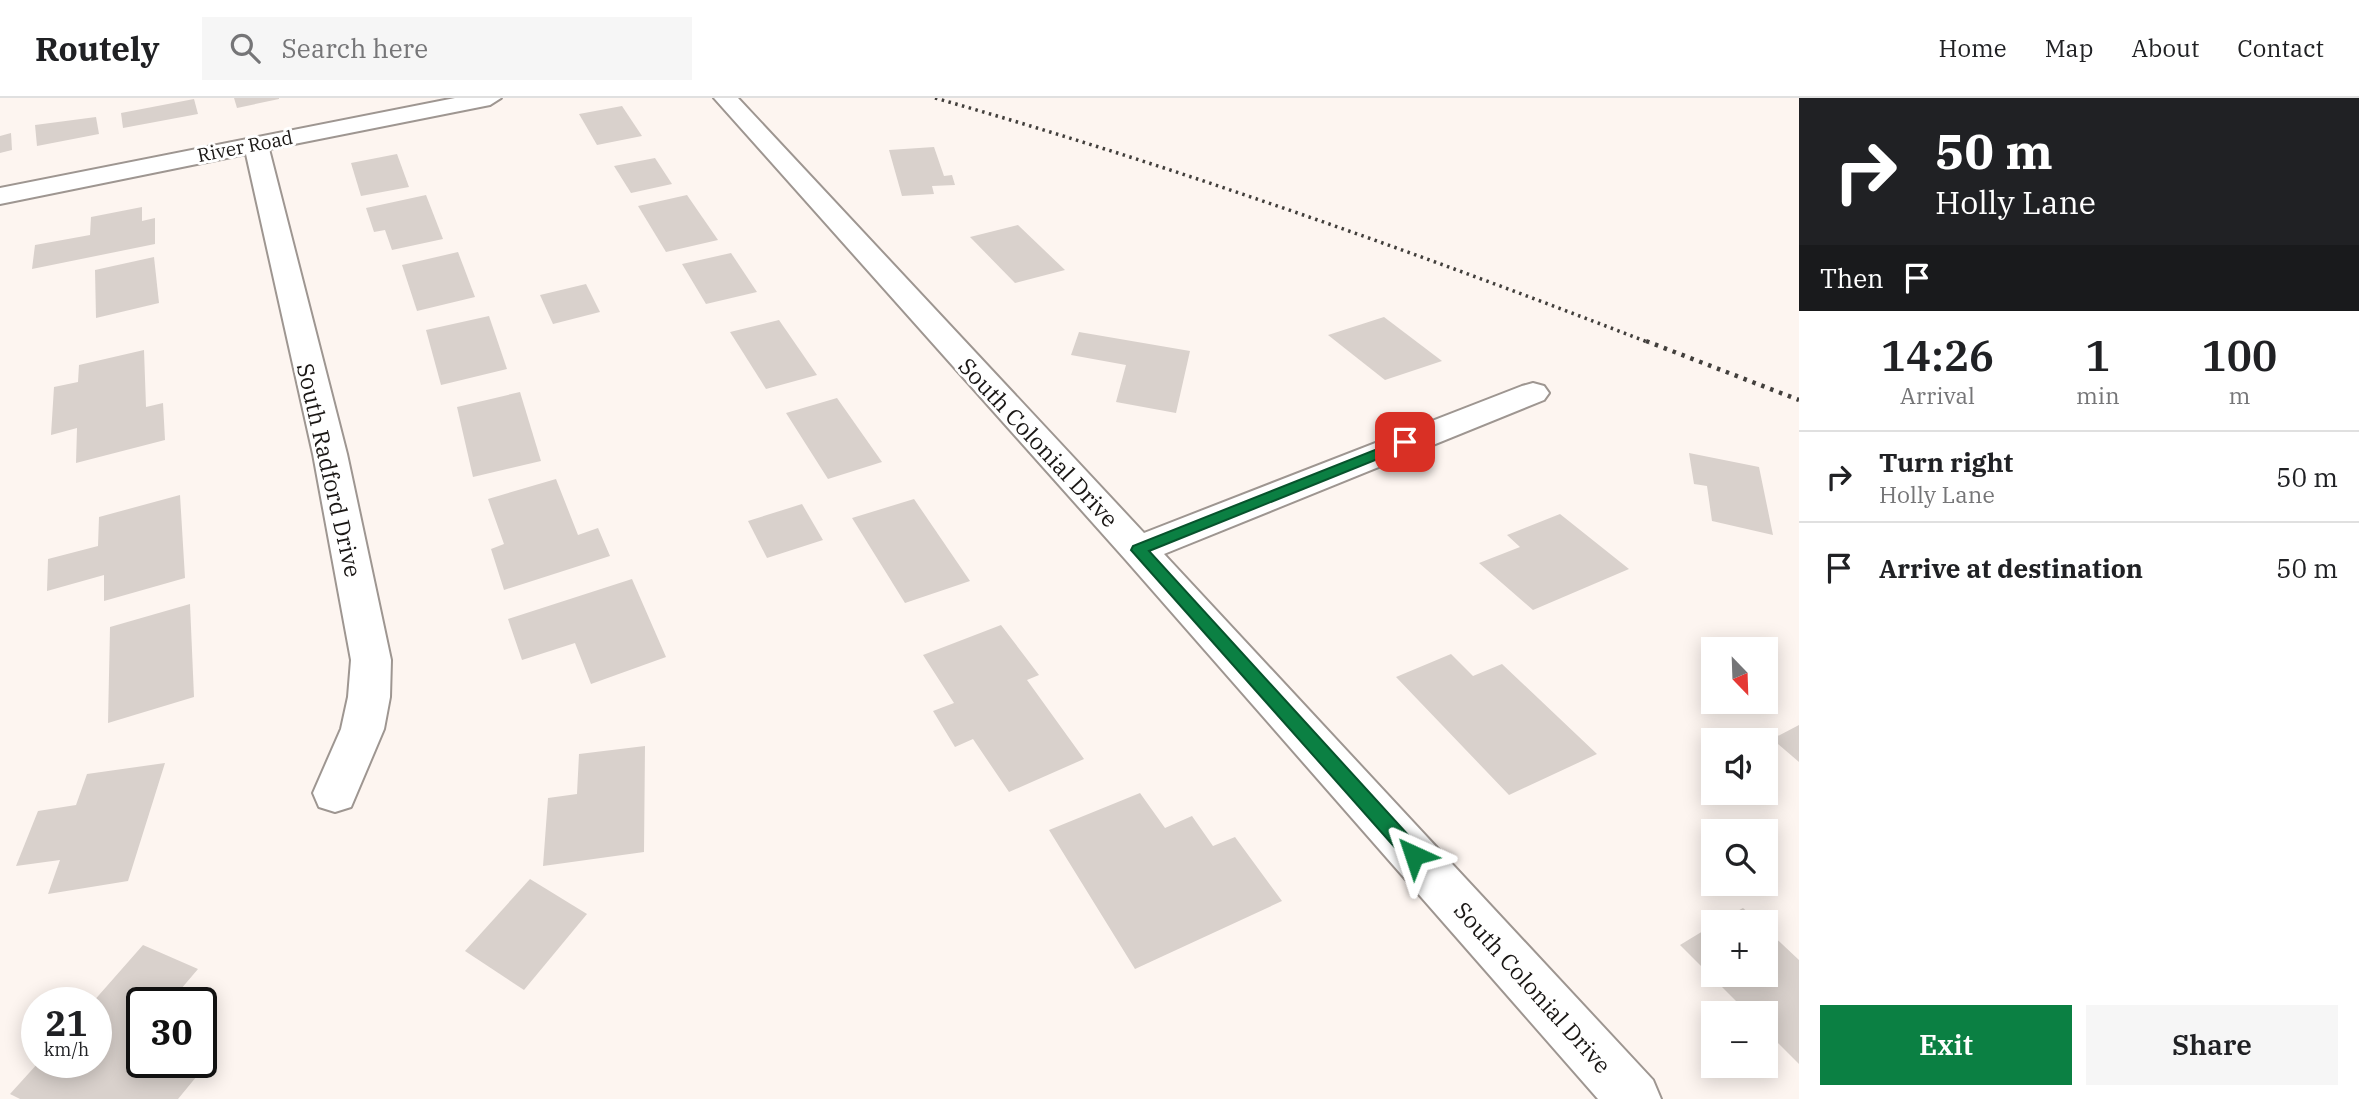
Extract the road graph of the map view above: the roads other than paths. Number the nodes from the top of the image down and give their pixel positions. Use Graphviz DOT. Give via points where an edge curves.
graph roads {
  1 [pos="489,98"];
  2 [pos="725,98"];
  3 [pos="256,144"];
  4 [pos="0,197"];
  5 [pos="1533,393"];
  6 [pos="1138,550"];
  7 [pos="335,793"];
  8 [pos="1634,1099"];
  1 -- 3 [label="street, River Road"];
  2 -- 6 [label="street, South Colonial Drive"];
  3 -- 4 [label="street, River Road"];
  3 -- 7 [label="street, South Radford Drive" via="330,454 371,660 372,694 361,742"];
  5 -- 6 [label="street"];
  6 -- 8 [label="street, South Colonial Drive"];
}
